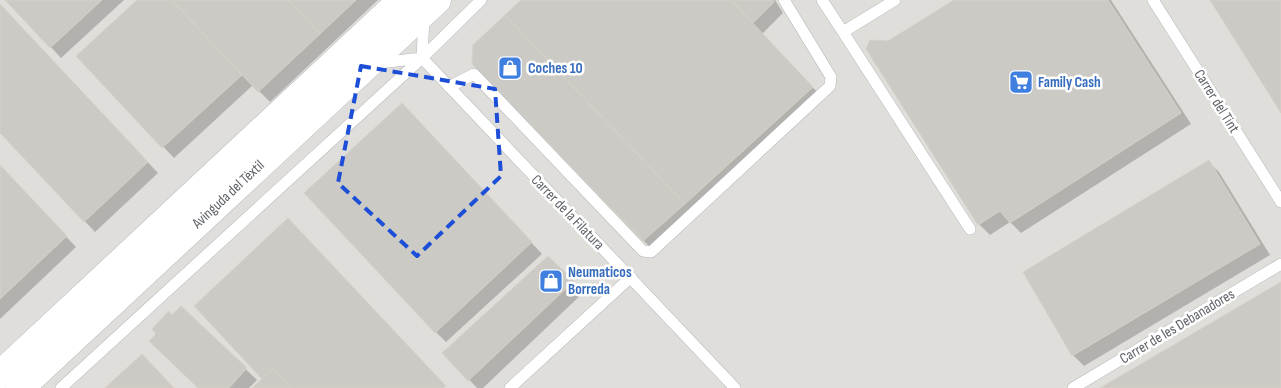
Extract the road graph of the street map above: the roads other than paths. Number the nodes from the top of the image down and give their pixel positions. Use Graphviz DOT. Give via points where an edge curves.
graph roads {
  1 [pos="481,0"];
  2 [pos="784,0"];
  3 [pos="822,0"];
  4 [pos="895,0"];
  5 [pos="1153,0"];
  6 [pos="421,4"];
  7 [pos="842,32"];
  8 [pos="422,58"];
  9 [pos="365,66"];
  10 [pos="449,88"];
  11 [pos="1281,202"];
  12 [pos="970,229"];
  13 [pos="1281,264"];
  14 [pos="631,277"];
  15 [pos="68,343"];
  16 [pos="87,364"];
  17 [pos="0,375"];
  18 [pos="68,385"];
  19 [pos="20,388"];
  20 [pos="510,388"];
  21 [pos="735,388"];
  22 [pos="1073,388"];
  1 -- 8 [label="lane"];
  2 -- 10 [label="lane" via="831,77 830,86 651,252 642,250 474,74"];
  3 -- 7 [label="lane"];
  4 -- 7 [label="lane"];
  5 -- 11 [label="lane, Carrer del Tint"];
  6 -- 8 [label="lane"];
  6 -- 9 [label="street, Avinguda del Tèxtil"];
  6 -- 17 [label="street, Avinguda del Tèxtil"];
  7 -- 12 [label="lane"];
  8 -- 9 [label="lane"];
  8 -- 10 [label="lane, Carrer de la Filatura"];
  8 -- 16 [label="lane"];
  9 -- 15 [label="street, Avinguda del Tèxtil"];
  10 -- 14 [label="lane, Carrer de la Filatura"];
  13 -- 22 [label="lane, Carrer de les Debanadores"];
  14 -- 20 [label="lane"];
  14 -- 21 [label="lane, Carrer de la Filatura"];
  15 -- 16 [label="lane"];
  15 -- 19 [label="street, Avinguda del Tèxtil"];
  16 -- 18 [label="lane"];
}
